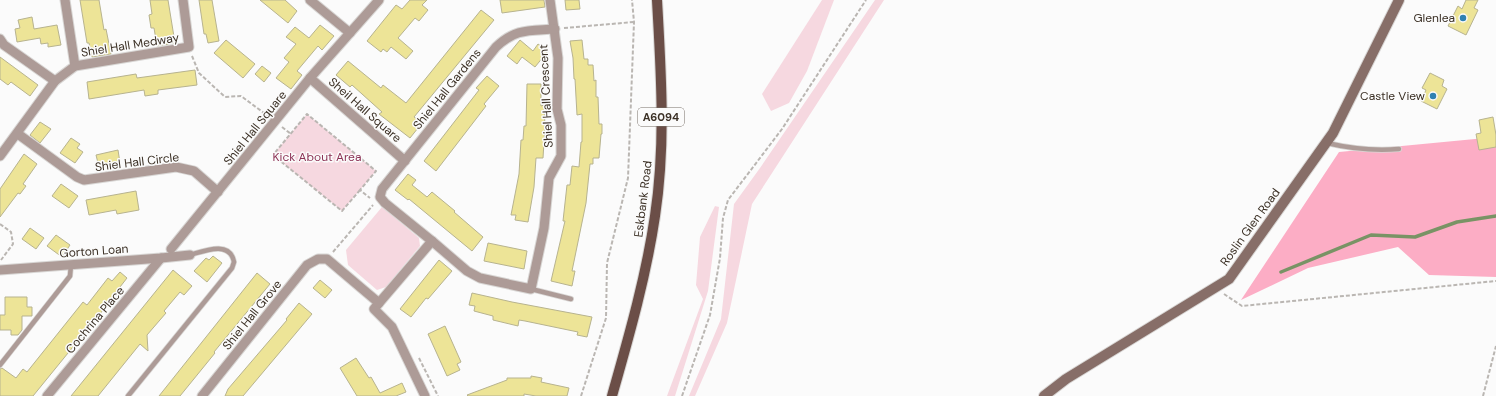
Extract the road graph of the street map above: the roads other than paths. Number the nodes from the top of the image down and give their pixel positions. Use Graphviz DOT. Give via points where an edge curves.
graph roads {
  1 [pos="65,0"];
  2 [pos="183,0"];
  3 [pos="310,0"];
  4 [pos="379,0"];
  5 [pos="550,0"];
  6 [pos="657,0"];
  7 [pos="1399,0"];
  8 [pos="555,29"];
  9 [pos="350,33"];
  10 [pos="0,39"];
  11 [pos="75,66"];
  12 [pos="310,78"];
  13 [pos="55,81"];
  14 [pos="18,134"];
  15 [pos="1326,143"];
  16 [pos="1399,149"];
  17 [pos="0,156"];
  18 [pos="405,160"];
  19 [pos="218,192"];
  20 [pos="432,241"];
  21 [pos="171,249"];
  22 [pos="190,254"];
  23 [pos="161,258"];
  24 [pos="71,265"];
  25 [pos="0,270"];
  26 [pos="531,289"];
  27 [pos="571,299"];
  28 [pos="379,303"];
  29 [pos="0,365"];
  30 [pos="47,396"];
  31 [pos="128,396"];
  32 [pos="202,396"];
  33 [pos="425,396"];
  34 [pos="612,396"];
  35 [pos="1044,396"];
  1 -- 11 [label="street"];
  2 -- 11 [label="street, Shiel Hall Medway" via="189,47"];
  3 -- 9 [label="street"];
  4 -- 9 [label="street"];
  5 -- 8 [label="street, Shiel Hall Crescent"];
  6 -- 34 [label="main road, Eskbank Road / A6094" via="662,78 661,157 655,215 642,290"];
  7 -- 15 [label="main road, Roslin Glen Road"];
  8 -- 18 [label="street, Shiel Hall Gardens" via="525,31 506,37"];
  8 -- 26 [label="street, Shiel Hall Crescent" via="561,156 549,178 544,228"];
  9 -- 12 [label="street"];
  10 -- 13 [label="street" via="4,45"];
  11 -- 13 [label="street"];
  12 -- 18 [label="street, Sheil Hall Square"];
  12 -- 19 [label="street, Shiel Hall Square"];
  13 -- 14 [label="street"];
  14 -- 17 [label="street"];
  14 -- 19 [label="street, Shiel Hall Circle" via="84,180 176,167 194,171"];
  15 -- 16 [label="lane" via="1376,151"];
  15 -- 35 [label="main road, Roslin Glen Road" via="1229,279 1066,379"];
  18 -- 20 [label="street, Shiel Hall Gardens" via="382,189 378,200"];
  19 -- 21 [label="street, Shiel Hall Square"];
  20 -- 26 [label="street" via="480,278"];
  20 -- 28 [label="street"];
  22 -- 23 [label="street, Gorton Loan"];
  22 -- 31 [label="lane" via="225,249 231,253 234,262 232,268"];
  23 -- 24 [label="street, Gorton Loan"];
  23 -- 30 [label="street, Cochrina Place"];
  24 -- 25 [label="street, Gorton Loan"];
  24 -- 29 [label="lane" via="70,276"];
  26 -- 27 [label="lane"];
  28 -- 32 [label="street, Shiel Hall Grove" via="327,259 318,259 307,265"];
  28 -- 33 [label="street" via="374,310 392,327"];
}
